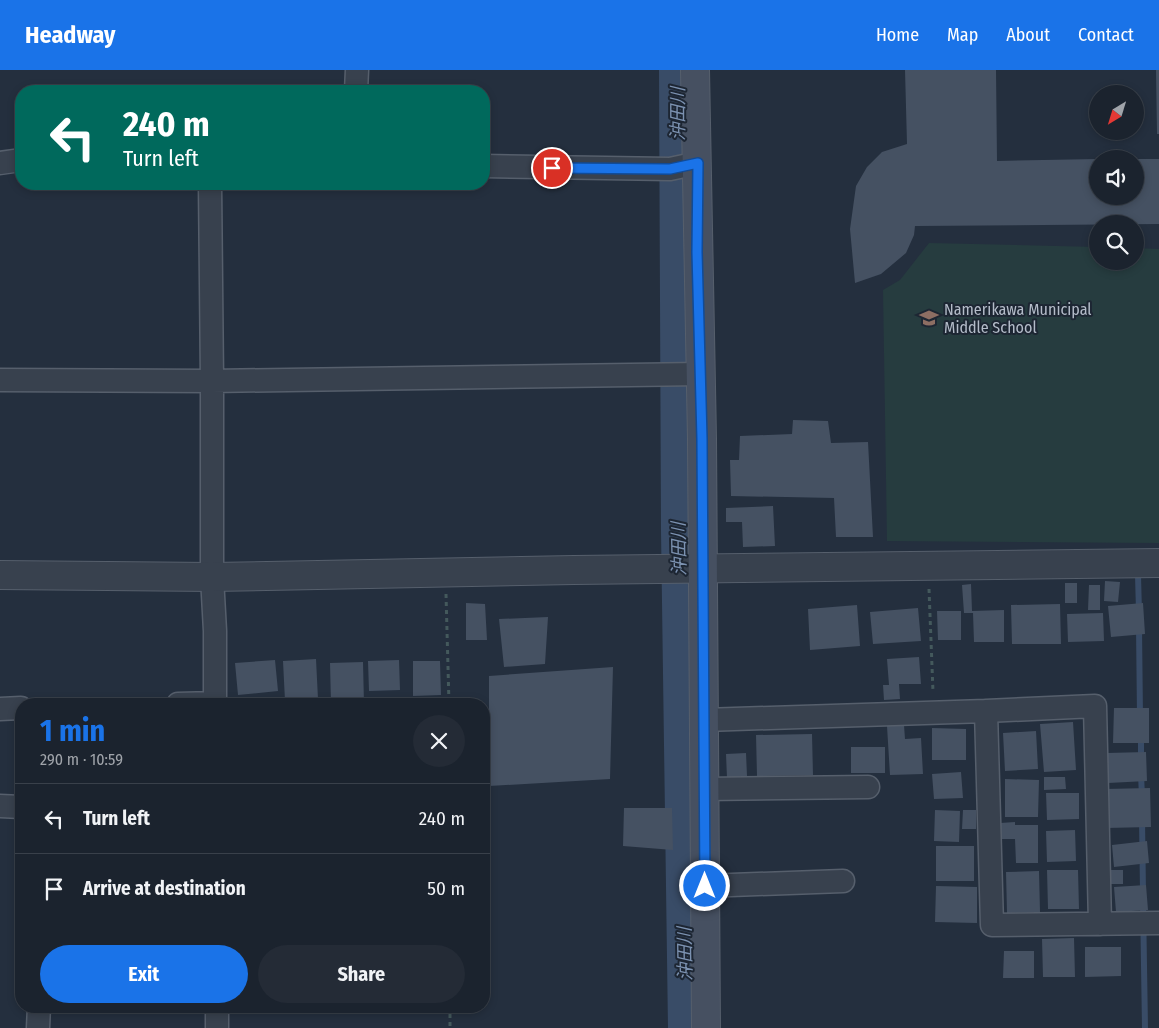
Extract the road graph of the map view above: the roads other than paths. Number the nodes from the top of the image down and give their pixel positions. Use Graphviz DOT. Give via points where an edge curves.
graph roads {
  1 [pos="356,70"];
  2 [pos="695,70"];
  3 [pos="356,85"];
  4 [pos="15,161"];
  5 [pos="0,163"];
  6 [pos="698,163"];
  7 [pos="490,166"];
  8 [pos="210,190"];
  9 [pos="700,374"];
  10 [pos="0,380"];
  11 [pos="212,381"];
  12 [pos="1159,563"];
  13 [pos="702,568"];
  14 [pos="0,575"];
  15 [pos="212,577"];
  16 [pos="215,698"];
  17 [pos="15,708"];
  18 [pos="0,709"];
  19 [pos="986,711"];
  20 [pos="704,720"];
  21 [pos="868,787"];
  22 [pos="704,789"];
  23 [pos="0,806"];
  24 [pos="15,807"];
  25 [pos="844,881"];
  26 [pos="705,886"];
  27 [pos="1159,923"];
  28 [pos="1100,924"];
  29 [pos="39,1013"];
  30 [pos="217,1013"];
  31 [pos="38,1028"];
  32 [pos="217,1028"];
  33 [pos="706,1028"];
  1 -- 3 [label="street"];
  2 -- 6 [label="main road"];
  4 -- 5 [label="street"];
  6 -- 7 [label="street" via="670,169"];
  6 -- 9 [label="main road"];
  8 -- 11 [label="street"];
  9 -- 11 [label="street"];
  9 -- 13 [label="main road"];
  10 -- 11 [label="street"];
  11 -- 15 [label="street"];
  12 -- 13 [label="street"];
  13 -- 15 [label="street"];
  13 -- 20 [label="main road"];
  14 -- 15 [label="street"];
  15 -- 16 [label="street"];
  17 -- 18 [label="street"];
  19 -- 20 [label="street"];
  19 -- 28 [label="street" via="992,925"];
  19 -- 28 [label="street" via="1096,706"];
  20 -- 22 [label="main road"];
  21 -- 22 [label="street"];
  22 -- 26 [label="main road"];
  23 -- 24 [label="street"];
  25 -- 26 [label="street"];
  26 -- 33 [label="main road"];
  27 -- 28 [label="street"];
  29 -- 31 [label="street"];
  30 -- 32 [label="street"];
}
